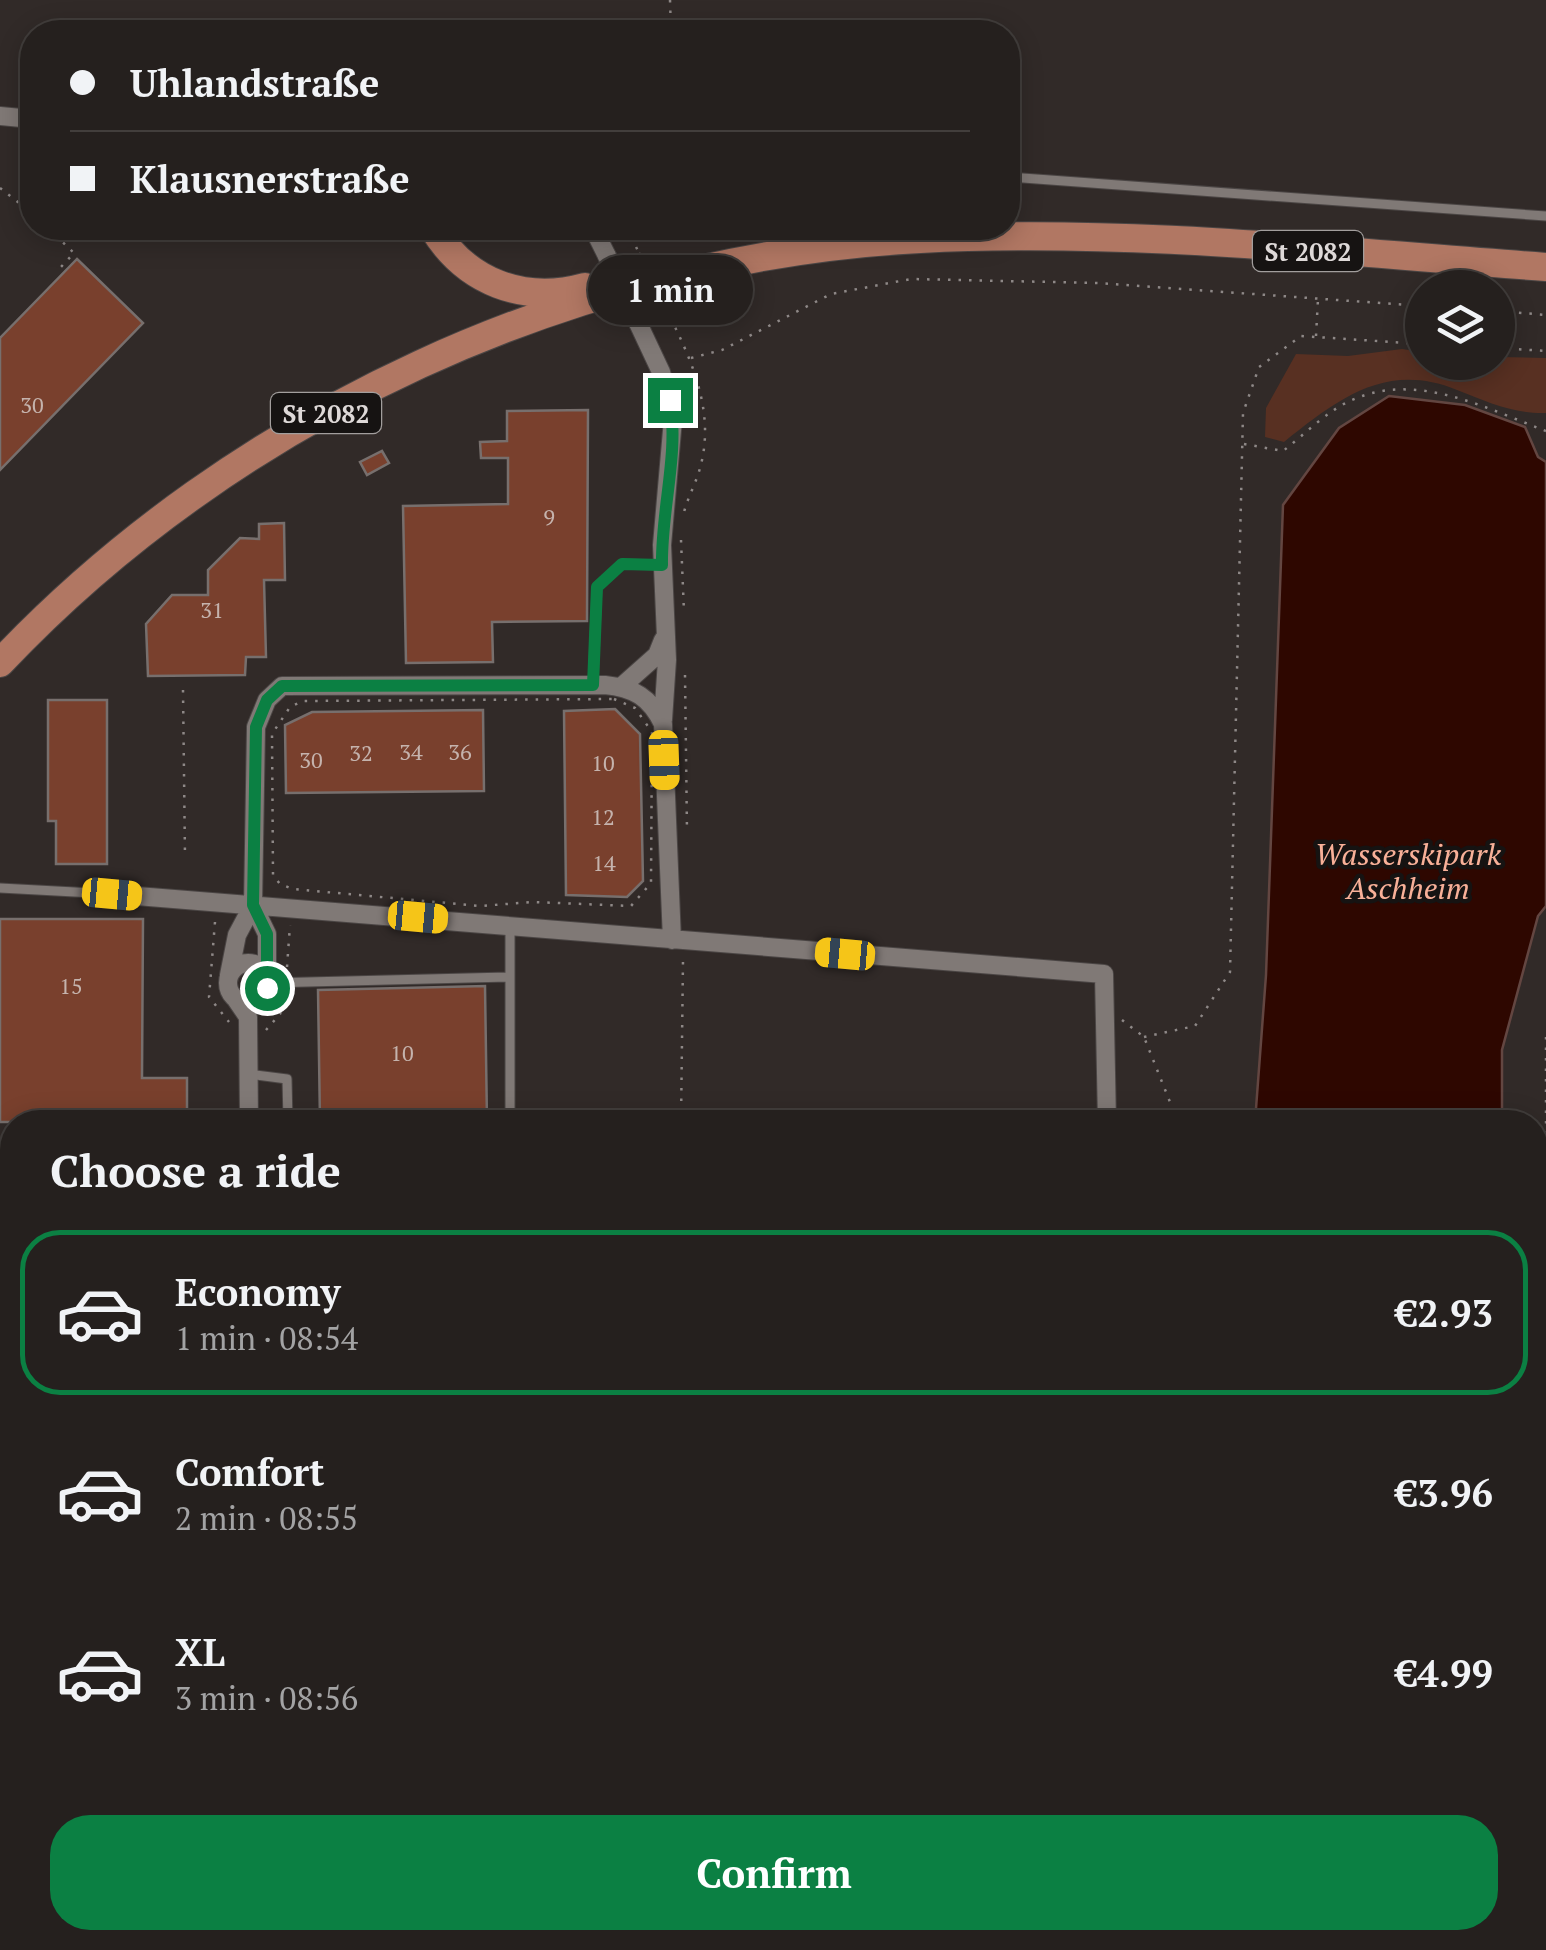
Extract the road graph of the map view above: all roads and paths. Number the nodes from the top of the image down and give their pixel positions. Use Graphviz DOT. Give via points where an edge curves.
graph roads {
  1 [pos="1020,178"];
  2 [pos="0,188"];
  3 [pos="20,204"];
  4 [pos="1546,216"];
  5 [pos="1020,238"];
  6 [pos="60,240"];
  7 [pos="443,240"];
  8 [pos="599,240"];
  9 [pos="633,240"];
  10 [pos="937,240"];
  11 [pos="1546,268"];
  12 [pos="703,271"];
  13 [pos="64,272"];
  14 [pos="1318,298"];
  15 [pos="1405,305"];
  16 [pos="1515,313"];
  17 [pos="1546,315"];
  18 [pos="1316,337"];
  19 [pos="1405,343"];
  20 [pos="1515,349"];
  21 [pos="1546,351"];
  22 [pos="691,358"];
  23 [pos="1546,431"];
  24 [pos="1242,444"];
  25 [pos="682,521"];
  26 [pos="681,532"];
  27 [pos="662,565"];
  28 [pos="684,618"];
  29 [pos="663,640"];
  30 [pos="0,664"];
  31 [pos="685,673"];
  32 [pos="593,685"];
  33 [pos="621,686"];
  34 [pos="183,690"];
  35 [pos="663,724"];
  36 [pos="686,845"];
  37 [pos="186,857"];
  38 [pos="0,888"];
  39 [pos="293,889"];
  40 [pos="112,894"];
  41 [pos="253,905"];
  42 [pos="291,909"];
  43 [pos="510,924"];
  44 [pos="678,940"];
  45 [pos="229,976"];
  46 [pos="508,976"];
  47 [pos="270,985"];
  48 [pos="236,998"];
  49 [pos="1105,1006"];
  50 [pos="248,1018"];
  51 [pos="265,1033"];
  52 [pos="1144,1037"];
  53 [pos="1546,1037"];
  54 [pos="248,1074"];
  55 [pos="249,1110"];
  56 [pos="287,1110"];
  57 [pos="510,1110"];
  58 [pos="681,1110"];
  59 [pos="1107,1110"];
  60 [pos="1173,1110"];
  61 [pos="1546,1110"];
  1 -- 4 [label="lane"];
  2 -- 3 [label="path"];
  5 -- 11 [label="main road, St 2082" via="1174,241"];
  6 -- 13 [label="path" via="74,253 60,268"];
  7 -- 12 [label="main road" via="460,264 511,290 568,292 667,265"];
  8 -- 27 [label="street, bridge" via="661,372 673,419"];
  9 -- 22 [label="path, bridge"];
  10 -- 12 [label="main road, St 2082" via="832,248"];
  12 -- 30 [label="main road, St 2082" via="510,328 318,416 148,531"];
  14 -- 15 [label="path"];
  14 -- 18 [label="path"];
  14 -- 22 [label="path" via="1098,283 876,282 831,294 722,350"];
  16 -- 17 [label="path"];
  18 -- 19 [label="path"];
  18 -- 24 [label="path" via="1301,336 1259,367 1243,413"];
  20 -- 21 [label="path"];
  22 -- 25 [label="path" via="705,436"];
  23 -- 24 [label="path" via="1428,390 1388,390 1350,400 1283,451"];
  24 -- 52 [label="path" via="1230,972 1195,1026"];
  26 -- 28 [label="path"];
  27 -- 29 [label="street"];
  27 -- 32 [label="lane" via="622,564 597,587"];
  29 -- 33 [label="street" via="657,655"];
  29 -- 35 [label="street"];
  31 -- 36 [label="path"];
  32 -- 33 [label="street"];
  32 -- 41 [label="street" via="282,686 267,700 256,727"];
  33 -- 35 [label="street" via="645,698"];
  34 -- 37 [label="path"];
  35 -- 44 [label="street"];
  38 -- 40 [label="lane"];
  39 -- 39 [label="path" via="480,906 631,906 651,883 652,732 635,708 614,700 303,701 290,707 272,734 273,876"];
  39 -- 42 [label="path"];
  40 -- 41 [label="street"];
  41 -- 42 [label="street"];
  41 -- 45 [label="street" via="236,935"];
  41 -- 47 [label="street" via="267,934"];
  42 -- 43 [label="street"];
  42 -- 47 [label="path"];
  43 -- 44 [label="street"];
  43 -- 46 [label="lane"];
  44 -- 49 [label="street" via="1104,974"];
  44 -- 58 [label="path"];
  45 -- 47 [label="street" via="249,963"];
  45 -- 48 [label="street"];
  46 -- 47 [label="lane"];
  46 -- 57 [label="lane"];
  47 -- 48 [label="street" via="249,1002"];
  47 -- 50 [label="street"];
  47 -- 51 [label="path" via="284,1008"];
  48 -- 50 [label="street"];
  49 -- 52 [label="path"];
  49 -- 59 [label="street"];
  50 -- 54 [label="street"];
  52 -- 60 [label="path"];
  53 -- 61 [label="path"];
  54 -- 55 [label="street"];
  54 -- 56 [label="lane" via="286,1080"];
}
